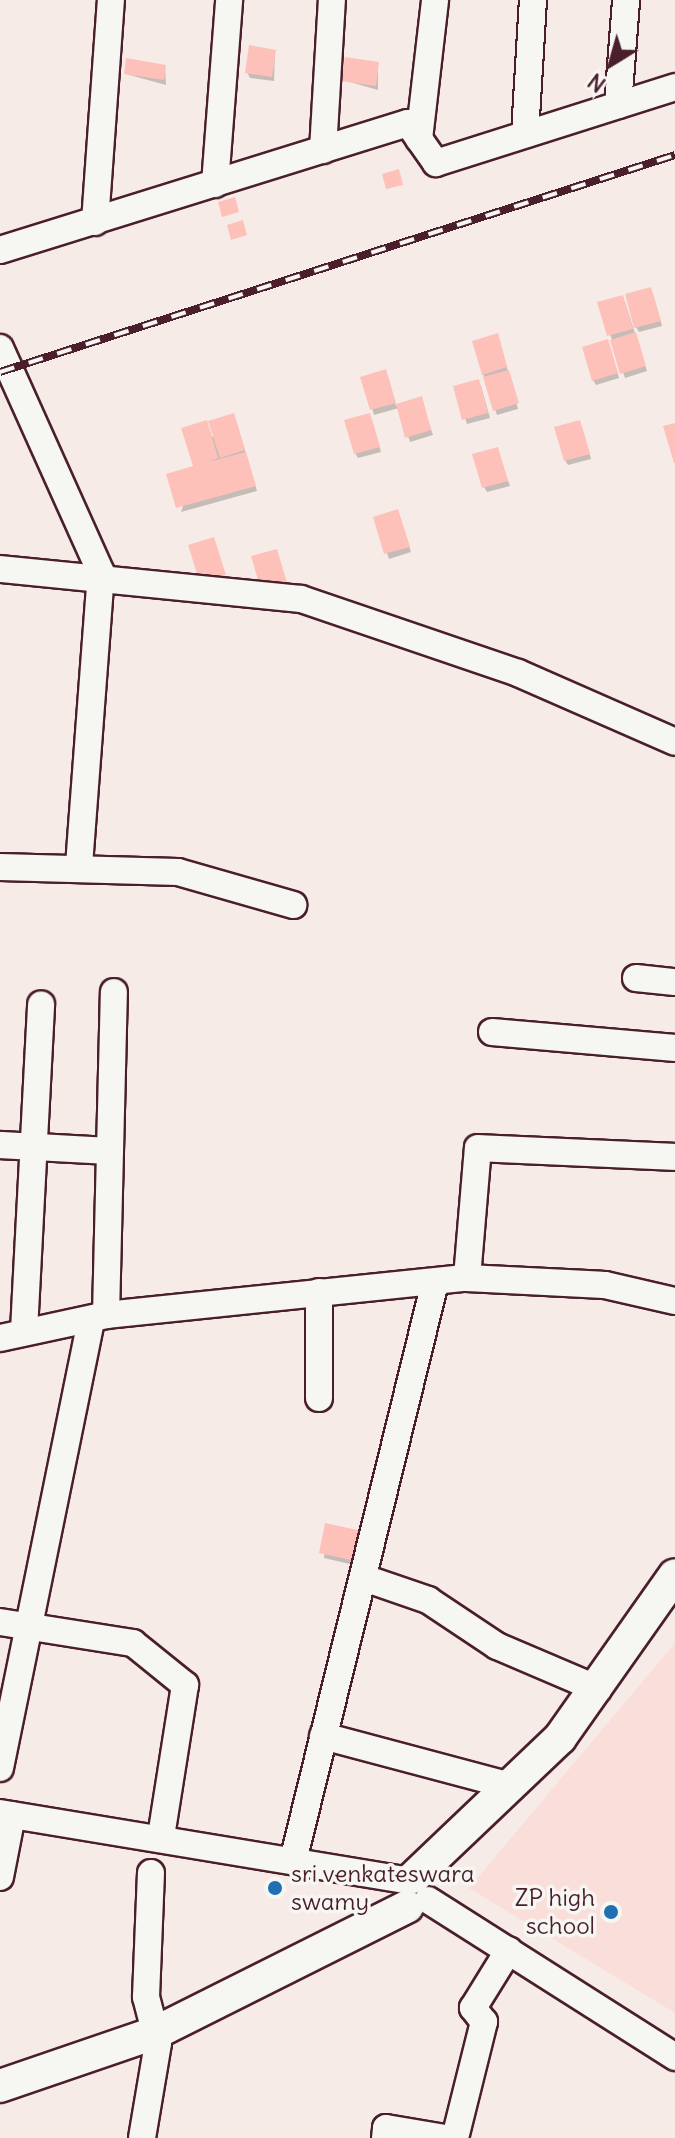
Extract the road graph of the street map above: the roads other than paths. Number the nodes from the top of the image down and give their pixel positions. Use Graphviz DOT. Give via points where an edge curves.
graph roads {
  1 [pos="111,0"];
  2 [pos="229,0"];
  3 [pos="332,0"];
  4 [pos="435,0"];
  5 [pos="533,0"];
  6 [pos="626,0"];
  7 [pos="675,87"];
  8 [pos="618,105"];
  9 [pos="525,134"];
  10 [pos="419,139"];
  11 [pos="323,150"];
  12 [pos="215,184"];
  13 [pos="95,222"];
  14 [pos="0,250"];
  15 [pos="0,348"];
  16 [pos="0,569"];
  17 [pos="101,573"];
  18 [pos="675,742"];
  19 [pos="79,865"];
  20 [pos="0,867"];
  21 [pos="293,905"];
  22 [pos="636,978"];
  23 [pos="675,982"];
  24 [pos="114,992"];
  25 [pos="41,1004"];
  26 [pos="492,1032"];
  27 [pos="675,1048"];
  28 [pos="0,1145"];
  29 [pos="32,1148"];
  30 [pos="110,1151"];
  31 [pos="675,1157"];
  32 [pos="467,1278"];
  33 [pos="435,1282"];
  34 [pos="319,1292"];
  35 [pos="675,1301"];
  36 [pos="99,1318"];
  37 [pos="12,1334"];
  38 [pos="319,1398"];
  39 [pos="675,1575"];
  40 [pos="367,1579"];
  41 [pos="0,1622"];
  42 [pos="27,1623"];
  43 [pos="598,1689"];
  44 [pos="323,1736"];
  45 [pos="0,1768"];
  46 [pos="511,1786"];
  47 [pos="6,1814"];
  48 [pos="161,1837"];
  49 [pos="294,1857"];
  50 [pos="151,1873"];
  51 [pos="0,1877"];
  52 [pos="410,1892"];
  53 [pos="509,1950"];
  54 [pos="152,2025"];
  55 [pos="675,2057"];
  56 [pos="0,2067"];
  57 [pos="0,2086"];
  58 [pos="142,2138"];
  59 [pos="385,2138"];
  60 [pos="445,2138"];
  61 [pos="455,2138"];
  1 -- 13 [label="street"];
  2 -- 12 [label="street"];
  3 -- 11 [label="street"];
  4 -- 10 [label="street"];
  5 -- 9 [label="street"];
  6 -- 8 [label="street"];
  7 -- 8 [label="street"];
  8 -- 9 [label="street"];
  9 -- 10 [label="street" via="436,163"];
  10 -- 11 [label="street" via="408,123"];
  11 -- 12 [label="street"];
  12 -- 13 [label="street"];
  13 -- 14 [label="street"];
  15 -- 17 [label="street" via="43,451 90,536"];
  16 -- 17 [label="street"];
  17 -- 18 [label="street" via="301,599 518,673"];
  17 -- 19 [label="street"];
  19 -- 20 [label="street"];
  19 -- 21 [label="street" via="178,872"];
  22 -- 23 [label="street"];
  24 -- 30 [label="street"];
  25 -- 29 [label="street"];
  26 -- 27 [label="street"];
  28 -- 29 [label="street"];
  29 -- 30 [label="street"];
  29 -- 37 [label="street"];
  30 -- 36 [label="street"];
  31 -- 32 [label="street" via="478,1148"];
  32 -- 33 [label="street"];
  32 -- 35 [label="street" via="605,1285"];
  33 -- 34 [label="street"];
  33 -- 40 [label="street"];
  34 -- 36 [label="street"];
  34 -- 38 [label="street"];
  36 -- 37 [label="street"];
  36 -- 42 [label="street"];
  39 -- 43 [label="main road"];
  40 -- 43 [label="street" via="428,1600 525,1661"];
  40 -- 44 [label="street"];
  41 -- 42 [label="street"];
  42 -- 45 [label="street"];
  42 -- 48 [label="street" via="133,1643 185,1685"];
  43 -- 46 [label="main road"];
  44 -- 46 [label="street"];
  44 -- 49 [label="street"];
  46 -- 52 [label="main road"];
  47 -- 48 [label="street"];
  47 -- 51 [label="street"];
  48 -- 49 [label="street"];
  49 -- 52 [label="street"];
  50 -- 54 [label="street"];
  52 -- 53 [label="street"];
  52 -- 54 [label="main road"];
  53 -- 55 [label="street"];
  53 -- 61 [label="street" via="473,2008 484,2022"];
  54 -- 56 [label="main road"];
  54 -- 57 [label="main road"];
  54 -- 58 [label="street"];
  59 -- 60 [label="street" via="386,2128"];
}
